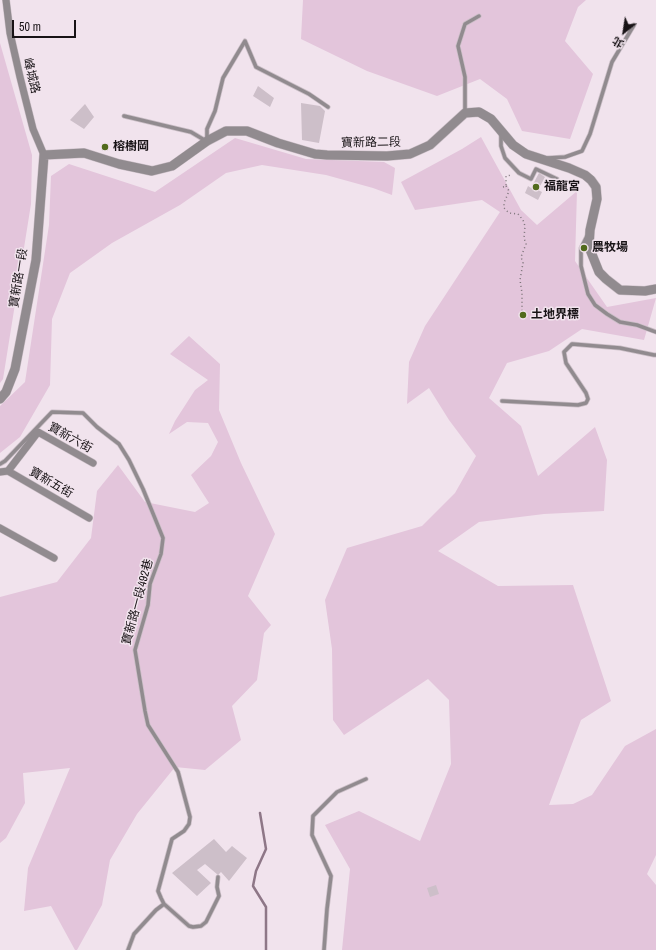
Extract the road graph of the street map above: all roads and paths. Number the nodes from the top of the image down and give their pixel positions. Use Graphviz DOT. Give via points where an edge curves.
graph roads {
  1 [pos="6,1"];
  2 [pos="479,16"];
  3 [pos="634,25"];
  4 [pos="328,107"];
  5 [pos="466,113"];
  6 [pos="124,116"];
  7 [pos="501,132"];
  8 [pos="207,141"];
  9 [pos="44,155"];
  10 [pos="539,159"];
  11 [pos="519,173"];
  12 [pos="557,179"];
  13 [pos="506,186"];
  14 [pos="503,187"];
  15 [pos="590,230"];
  16 [pos="656,289"];
  17 [pos="522,317"];
  18 [pos="656,332"];
  19 [pos="656,355"];
  20 [pos="0,399"];
  21 [pos="502,401"];
  22 [pos="93,463"];
  23 [pos="0,464"];
  24 [pos="4,472"];
  25 [pos="89,518"];
  26 [pos="0,528"];
  27 [pos="54,558"];
  28 [pos="366,779"];
  29 [pos="218,877"];
  30 [pos="164,904"];
  31 [pos="128,950"];
  32 [pos="324,950"];
  1 -- 9 [label="street, 峰城路" via="10,33 22,85 33,129"];
  2 -- 5 [label="lane" via="465,24 458,46 465,77"];
  3 -- 10 [label="lane" via="612,62 590,134 582,150 565,157"];
  4 -- 8 [label="lane" via="309,94 256,67 245,41 223,78 215,111 207,129"];
  5 -- 7 [label="street" via="479,112 491,119"];
  5 -- 8 [label="street, 寶新路二段" via="430,145 410,154 315,154 247,131 226,132"];
  6 -- 8 [label="lane" via="191,132"];
  7 -- 10 [label="street" via="512,145"];
  7 -- 11 [label="lane" via="501,146 505,158"];
  8 -- 9 [label="street, 寶新路二段" via="172,166 152,171 84,153"];
  9 -- 20 [label="street, 寶新路一段" via="36,260 15,369 6,392"];
  10 -- 15 [label="street" via="585,175 596,186 597,199"];
  11 -- 12 [label="lane" via="531,179 536,169"];
  11 -- 13 [label="path" via="506,176"];
  13 -- 14 [label="path"];
  13 -- 17 [label="path" via="509,191 504,208 509,213 518,214 524,220 525,226 526,244 521,257 523,263 520,280"];
  15 -- 16 [label="street" via="589,247 599,272 606,279 620,290"];
  15 -- 18 [label="lane" via="581,248 581,266 588,294 595,305 620,322"];
  19 -- 21 [label="lane" via="620,348 572,344 564,352 566,363 586,393 586,403 578,405"];
  22 -- 24 [label="street, 寶新六街" via="38,432"];
  23 -- 30 [label="lane, 寶新路一段492巷" via="52,412 83,413 119,444 143,489 163,538 135,650 148,724 178,772 190,817 187,828 172,839 158,891"];
  24 -- 25 [label="street, 寶新五街"];
  26 -- 27 [label="street"];
  28 -- 32 [label="lane" via="337,792 313,816 312,835 331,876"];
  29 -- 30 [label="lane" via="219,896 206,922 201,926 189,926"];
  30 -- 31 [label="lane" via="134,934"];
}
